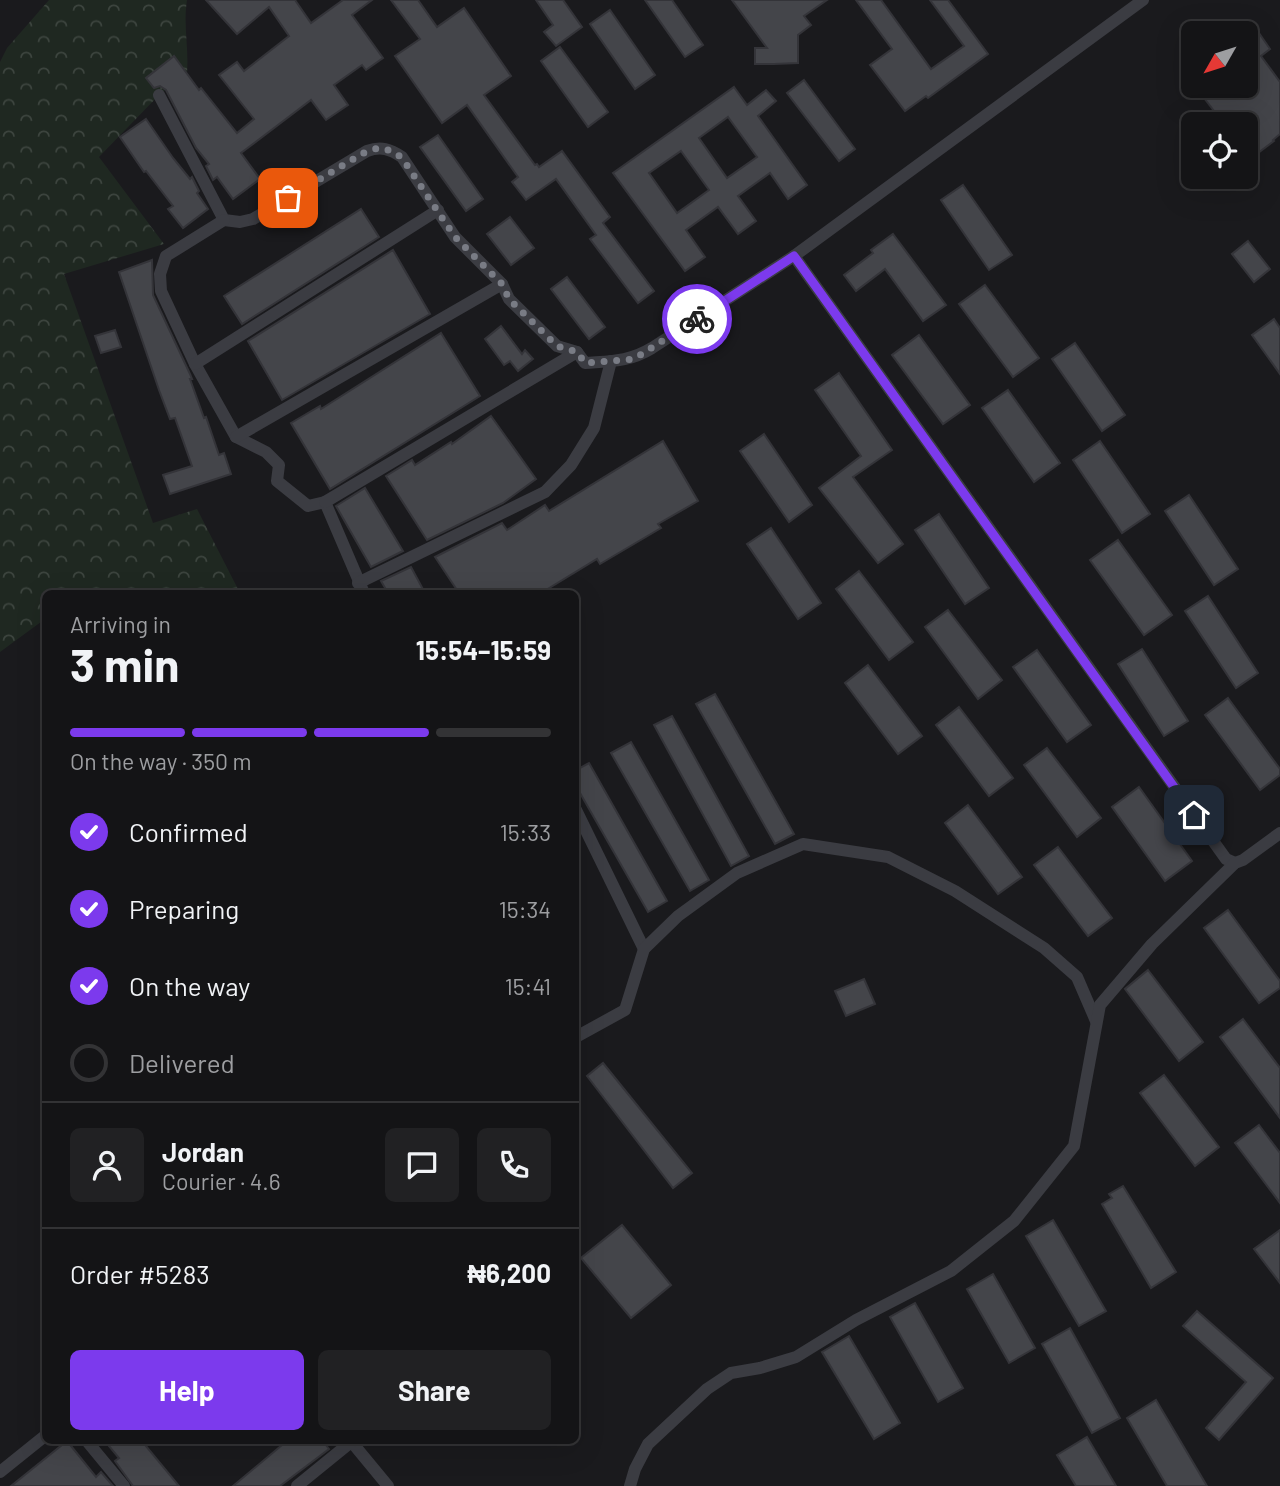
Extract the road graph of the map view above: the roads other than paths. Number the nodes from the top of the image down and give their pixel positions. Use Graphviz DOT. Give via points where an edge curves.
graph roads {
  1 [pos="1143,0"];
  2 [pos="159,95"];
  3 [pos="438,210"];
  4 [pos="224,220"];
  5 [pos="794,256"];
  6 [pos="502,284"];
  7 [pos="577,352"];
  8 [pos="611,361"];
  9 [pos="195,364"];
  10 [pos="236,437"];
  11 [pos="325,502"];
  12 [pos="361,588"];
  13 [pos="579,816"];
  14 [pos="1280,833"];
  15 [pos="1235,863"];
  16 [pos="644,949"];
  17 [pos="1097,1023"];
  18 [pos="579,1035"];
  19 [pos="42,1438"];
  20 [pos="89,1444"];
  21 [pos="346,1444"];
  22 [pos="353,1444"];
  23 [pos="0,1472"];
  24 [pos="124,1486"];
  25 [pos="297,1486"];
  26 [pos="388,1486"];
  27 [pos="630,1486"];
  1 -- 5 [label="street"];
  2 -- 4 [label="street"];
  3 -- 4 [label="street" via="402,158 377,147 253,219"];
  3 -- 6 [label="street" via="455,237"];
  3 -- 9 [label="street"];
  4 -- 9 [label="street" via="166,256 160,274 161,291"];
  5 -- 8 [label="street" via="634,359"];
  5 -- 15 [label="street" via="1226,859"];
  6 -- 7 [label="street" via="509,299 557,346"];
  6 -- 10 [label="street"];
  7 -- 8 [label="street" via="585,363"];
  7 -- 11 [label="street"];
  8 -- 12 [label="street" via="594,428 571,465 545,492"];
  9 -- 10 [label="street"];
  10 -- 11 [label="street" via="266,452 279,465 277,481 308,506"];
  11 -- 12 [label="street"];
  13 -- 16 [label="street"];
  14 -- 15 [label="street"];
  15 -- 17 [label="street" via="1152,944 1100,1005"];
  16 -- 17 [label="street" via="678,916 737,873 803,844 888,857 955,891 1044,948 1077,977"];
  16 -- 18 [label="street" via="625,1010"];
  17 -- 27 [label="street" via="1074,1146 1014,1221 951,1271 796,1357 723,1378 648,1444"];
  19 -- 23 [label="street"];
  20 -- 24 [label="street"];
  21 -- 25 [label="street"];
  22 -- 26 [label="street"];
}
